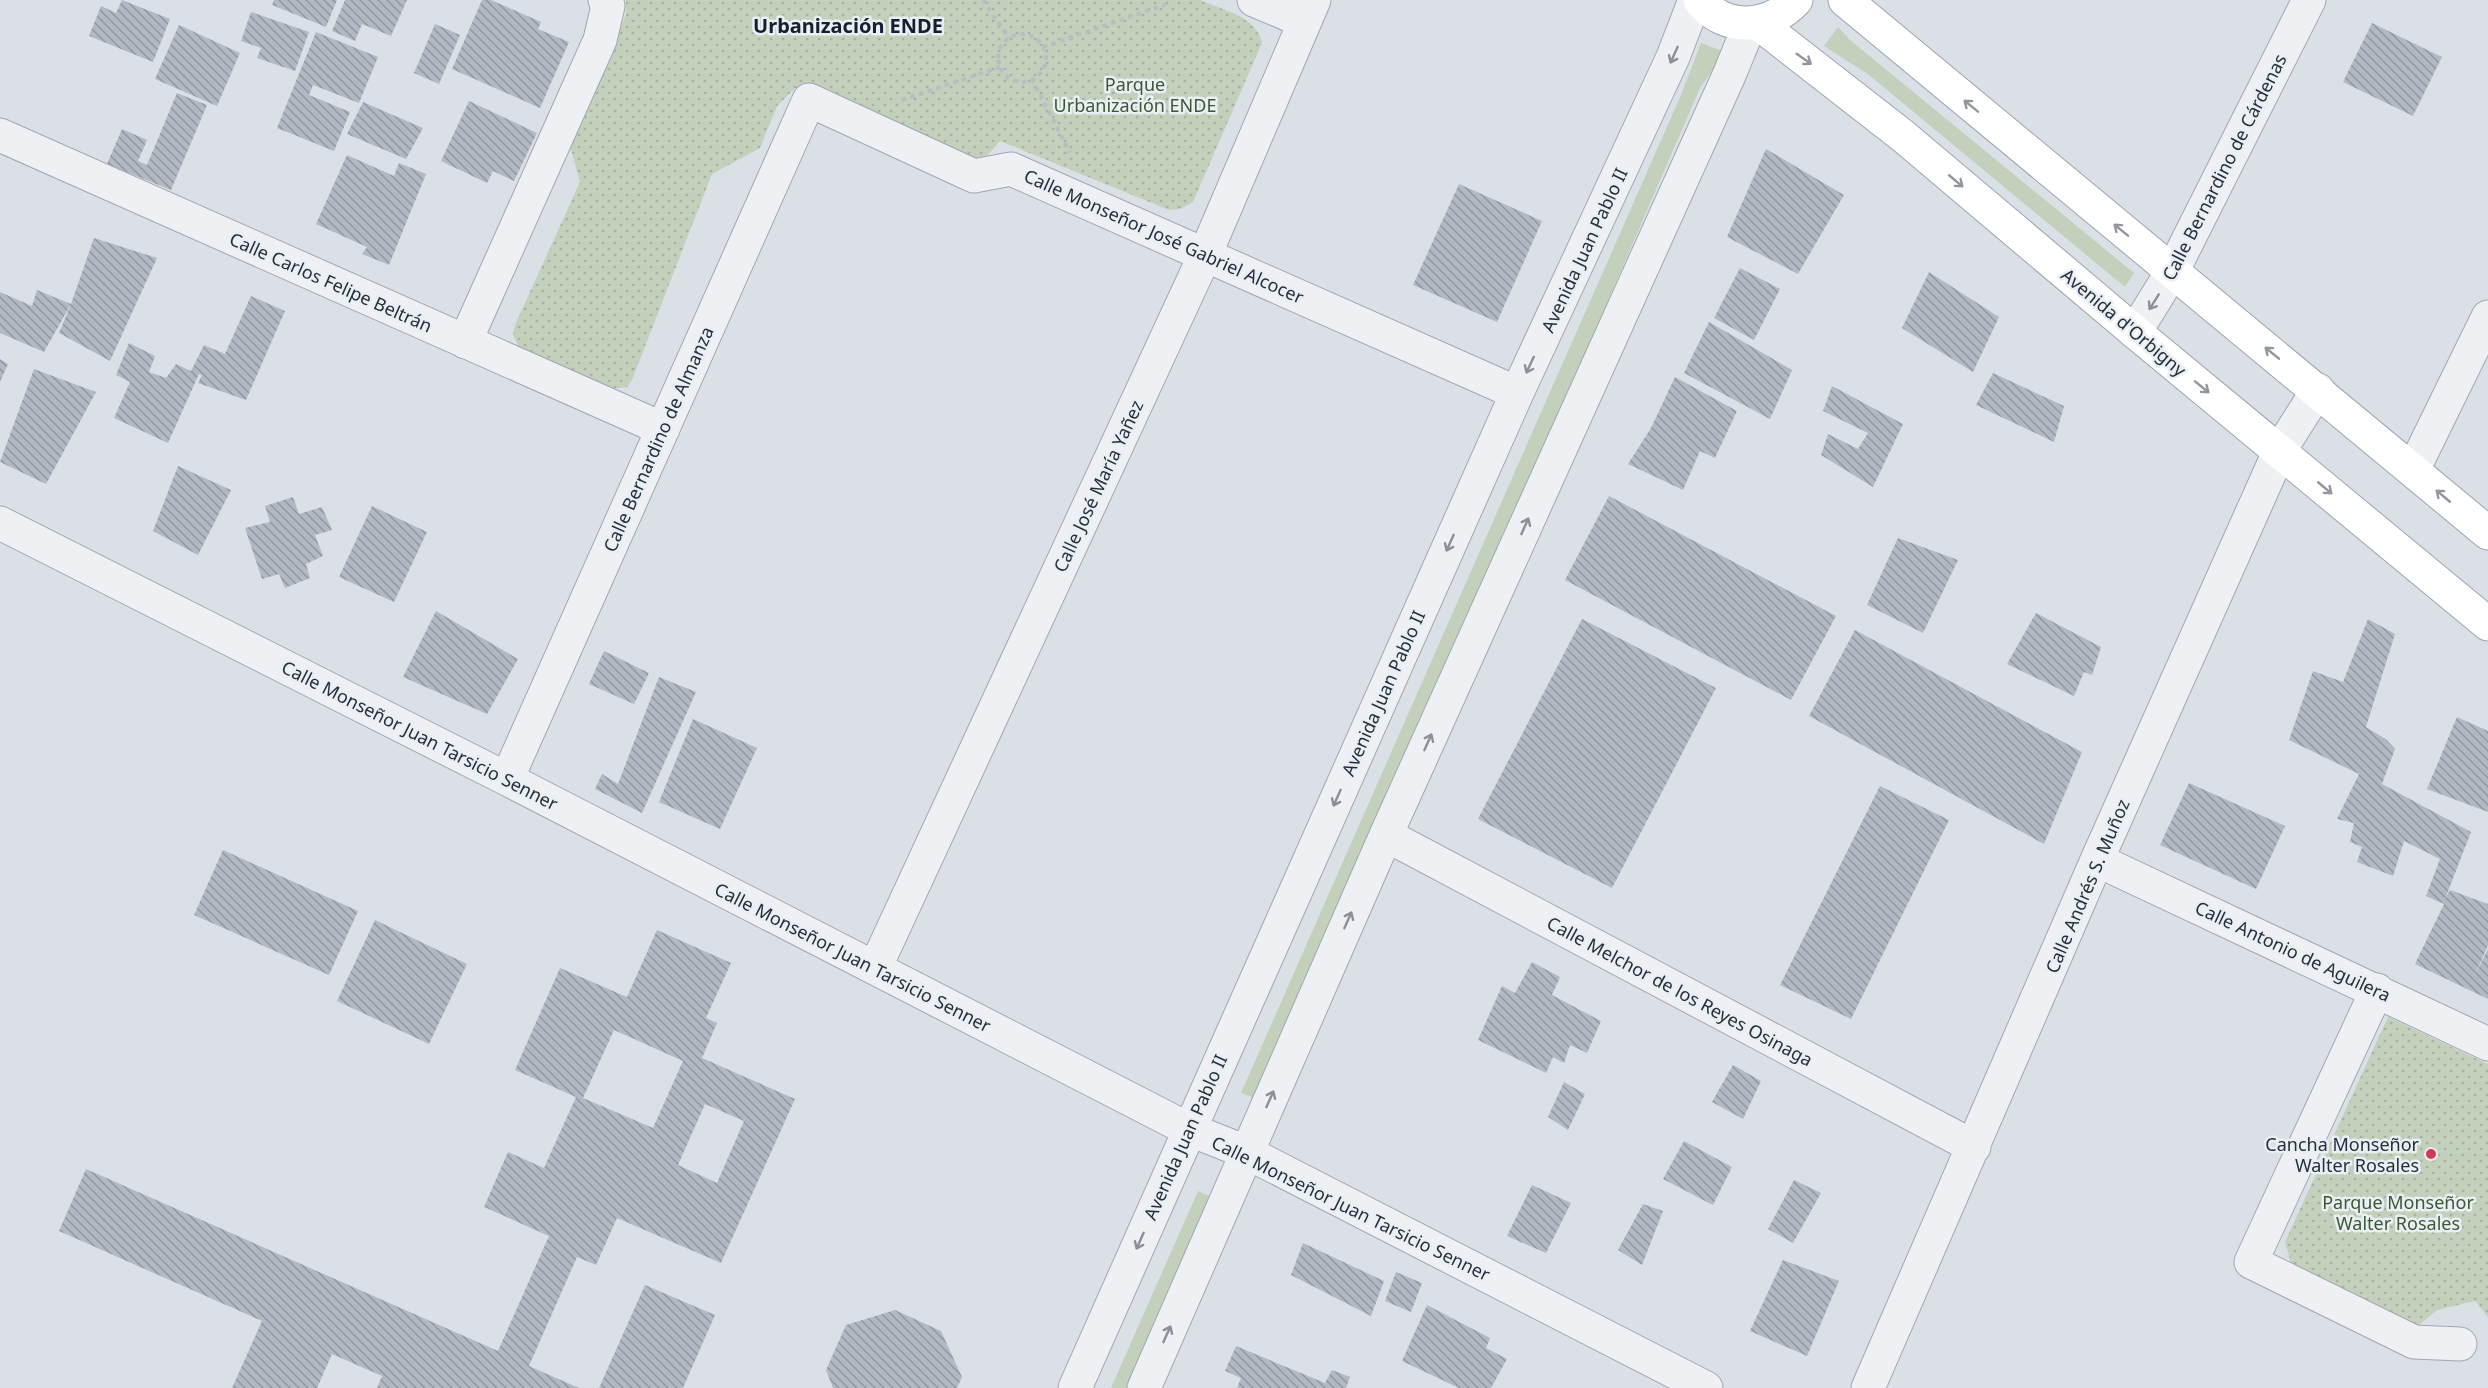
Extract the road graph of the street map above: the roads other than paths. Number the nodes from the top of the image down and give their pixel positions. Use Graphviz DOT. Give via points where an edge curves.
graph roads {
  1 [pos="1254,0"];
  2 [pos="1695,0"];
  3 [pos="1700,0"];
  4 [pos="1796,0"];
  5 [pos="1845,0"];
  6 [pos="2309,0"];
  7 [pos="607,3"];
  8 [pos="1309,11"];
  9 [pos="1754,23"];
  10 [pos="809,100"];
  11 [pos="0,135"];
  12 [pos="1205,255"];
  13 [pos="2172,272"];
  14 [pos="2488,317"];
  15 [pos="2135,332"];
  16 [pos="465,342"];
  17 [pos="2318,390"];
  18 [pos="1517,393"];
  19 [pos="663,429"];
  20 [pos="2280,450"];
  21 [pos="2413,470"];
  22 [pos="0,523"];
  23 [pos="2488,533"];
  24 [pos="2488,624"];
  25 [pos="507,779"];
  26 [pos="1386,835"];
  27 [pos="2097,860"];
  28 [pos="875,968"];
  29 [pos="2377,990"];
  30 [pos="2488,1044"];
  31 [pos="1188,1129"];
  32 [pos="1974,1147"];
  33 [pos="1246,1152"];
  34 [pos="2460,1344"];
  35 [pos="1075,1388"];
  36 [pos="1144,1388"];
  37 [pos="1706,1388"];
  38 [pos="1868,1388"];
  1 -- 8 [label="street"];
  2 -- 18 [label="street, Avenida Juan Pablo II, one-way" via="1673,57"];
  3 -- 9 [label="main road" via="1725,19"];
  4 -- 9 [label="main road" via="1779,15"];
  13 -- 5 [label="main road, one-way"];
  6 -- 13 [label="street, Calle Bernardino de Cárdenas"];
  7 -- 16 [label="street" via="600,40"];
  8 -- 12 [label="street, Calle José María Yañez"];
  9 -- 15 [label="main road, Avenida d'Orbigny, one-way" via="1903,136"];
  26 -- 9 [label="street, one-way"];
  10 -- 12 [label="street, Calle Monseñor José Gabriel Alcocer" via="974,176 1011,169"];
  10 -- 19 [label="street, Calle Bernardino de Almanza"];
  11 -- 16 [label="street, Calle Carlos Felipe Beltrán"];
  12 -- 18 [label="street, Calle Monseñor José Gabriel Alcocer"];
  12 -- 28 [label="street, Calle José María Yañez"];
  13 -- 15 [label="street, Calle Bernardino de Cárdenas, one-way"];
  17 -- 13 [label="main road, one-way"];
  14 -- 21 [label="street"];
  15 -- 20 [label="main road, Avenida d'Orbigny, one-way"];
  16 -- 19 [label="street, Calle Carlos Felipe Beltrán"];
  17 -- 20 [label="street, Calle Andrés S. Muñoz"];
  17 -- 21 [label="main road"];
  18 -- 31 [label="street, Avenida Juan Pablo II, one-way"];
  19 -- 25 [label="street, Calle Bernardino de Almanza"];
  20 -- 24 [label="main road, Avenida d'Orbigny, one-way"];
  20 -- 27 [label="street, Calle Andrés S. Muñoz"];
  23 -- 21 [label="main road, one-way"];
  22 -- 25 [label="street, Calle Monseñor Juan Tarsicio Senner"];
  25 -- 28 [label="street, Calle Monseñor Juan Tarsicio Senner"];
  26 -- 32 [label="street, Calle Melchor de los Reyes Osinaga"];
  33 -- 26 [label="street, one-way"];
  27 -- 29 [label="street, Calle Antonio de Aguilera"];
  27 -- 32 [label="street, Calle Andrés S. Muñoz"];
  28 -- 31 [label="street, Calle Monseñor Juan Tarsicio Senner"];
  29 -- 30 [label="street, Calle Antonio de Aguilera"];
  29 -- 34 [label="street" via="2251,1262 2414,1342"];
  31 -- 33 [label="street, Calle Monseñor Juan Tarsicio Senner"];
  31 -- 35 [label="street, Avenida Juan Pablo II, one-way"];
  32 -- 38 [label="street, Calle Andrés S. Muñoz"];
  36 -- 33 [label="street, one-way"];
  33 -- 37 [label="street, Calle Monseñor Juan Tarsicio Senner"];
}
